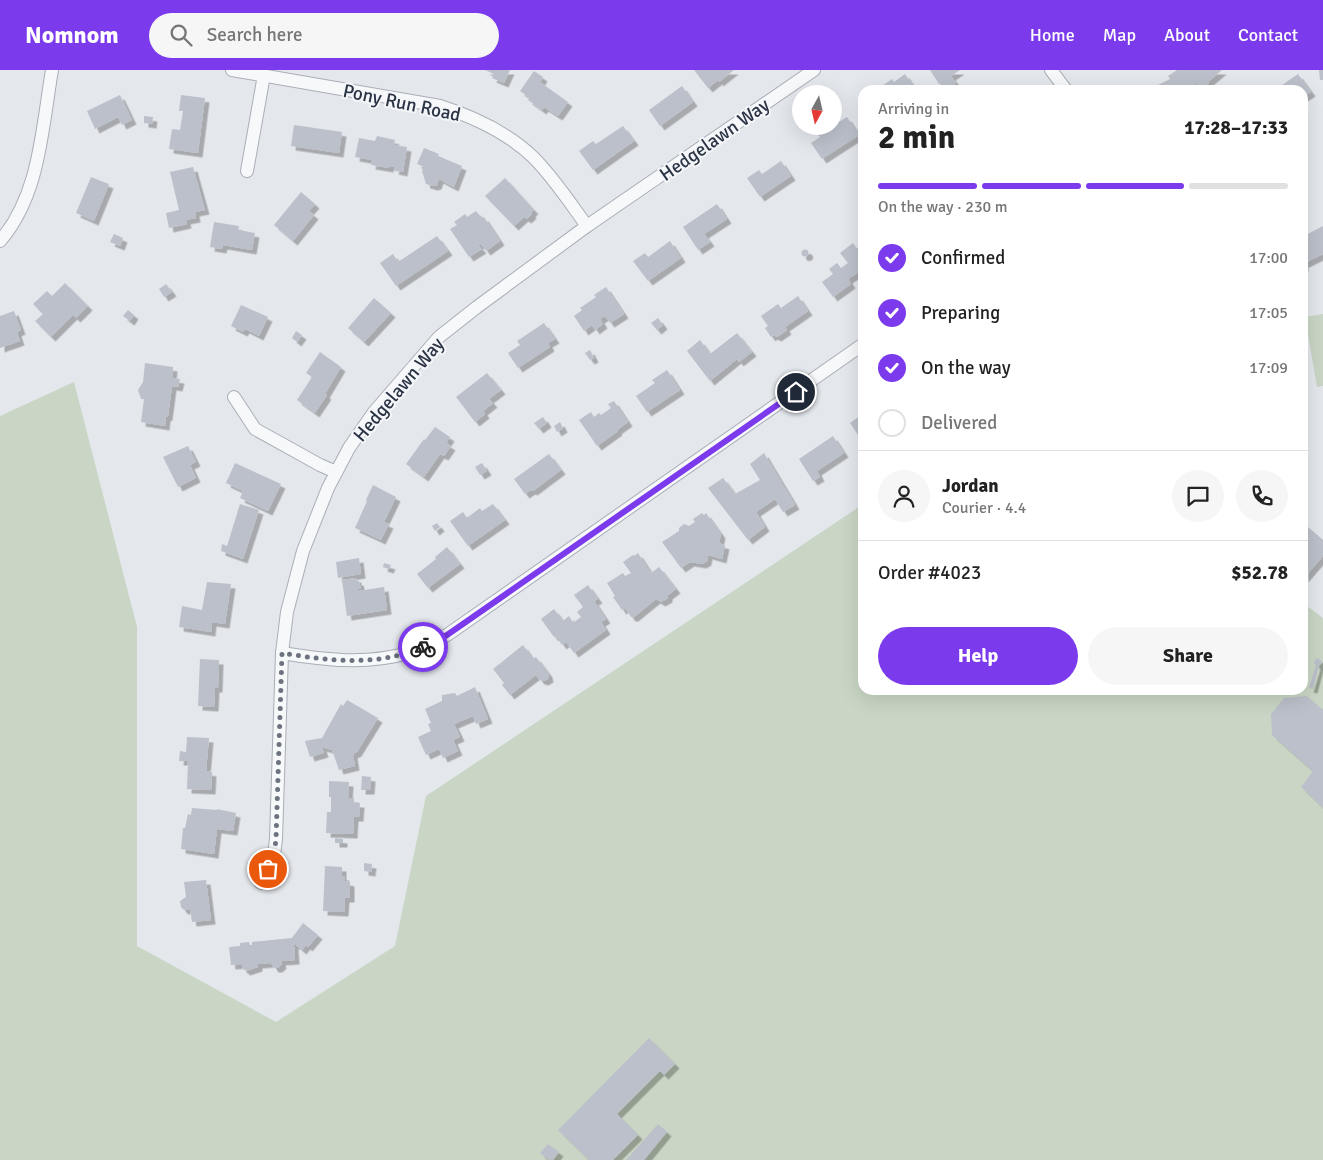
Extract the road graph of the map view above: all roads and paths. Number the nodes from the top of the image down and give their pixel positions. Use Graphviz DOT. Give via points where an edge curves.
graph roads {
  1 [pos="52,70"];
  2 [pos="232,70"];
  3 [pos="814,70"];
  4 [pos="1051,70"];
  5 [pos="264,75"];
  6 [pos="1062,85"];
  7 [pos="248,171"];
  8 [pos="587,226"];
  9 [pos="0,241"];
  10 [pos="858,348"];
  11 [pos="234,397"];
  12 [pos="336,472"];
  13 [pos="282,653"];
  14 [pos="261,883"];
  1 -- 9 [label="street" via="35,171 28,194"];
  2 -- 5 [label="street, Pony Run Road"];
  3 -- 8 [label="street, Hedgelawn Way"];
  4 -- 6 [label="street"];
  5 -- 7 [label="street"];
  5 -- 8 [label="street, Pony Run Road" via="440,106 486,124 534,158"];
  8 -- 12 [label="street, Hedgelawn Way" via="439,338 374,412"];
  10 -- 13 [label="street" via="447,635 410,652 362,661 336,661"];
  11 -- 12 [label="street" via="255,429"];
  12 -- 13 [label="street, Hedgelawn Way" via="303,551 287,612"];
  13 -- 14 [label="street, Hedgelawn Way" via="276,839 274,856"];
}
